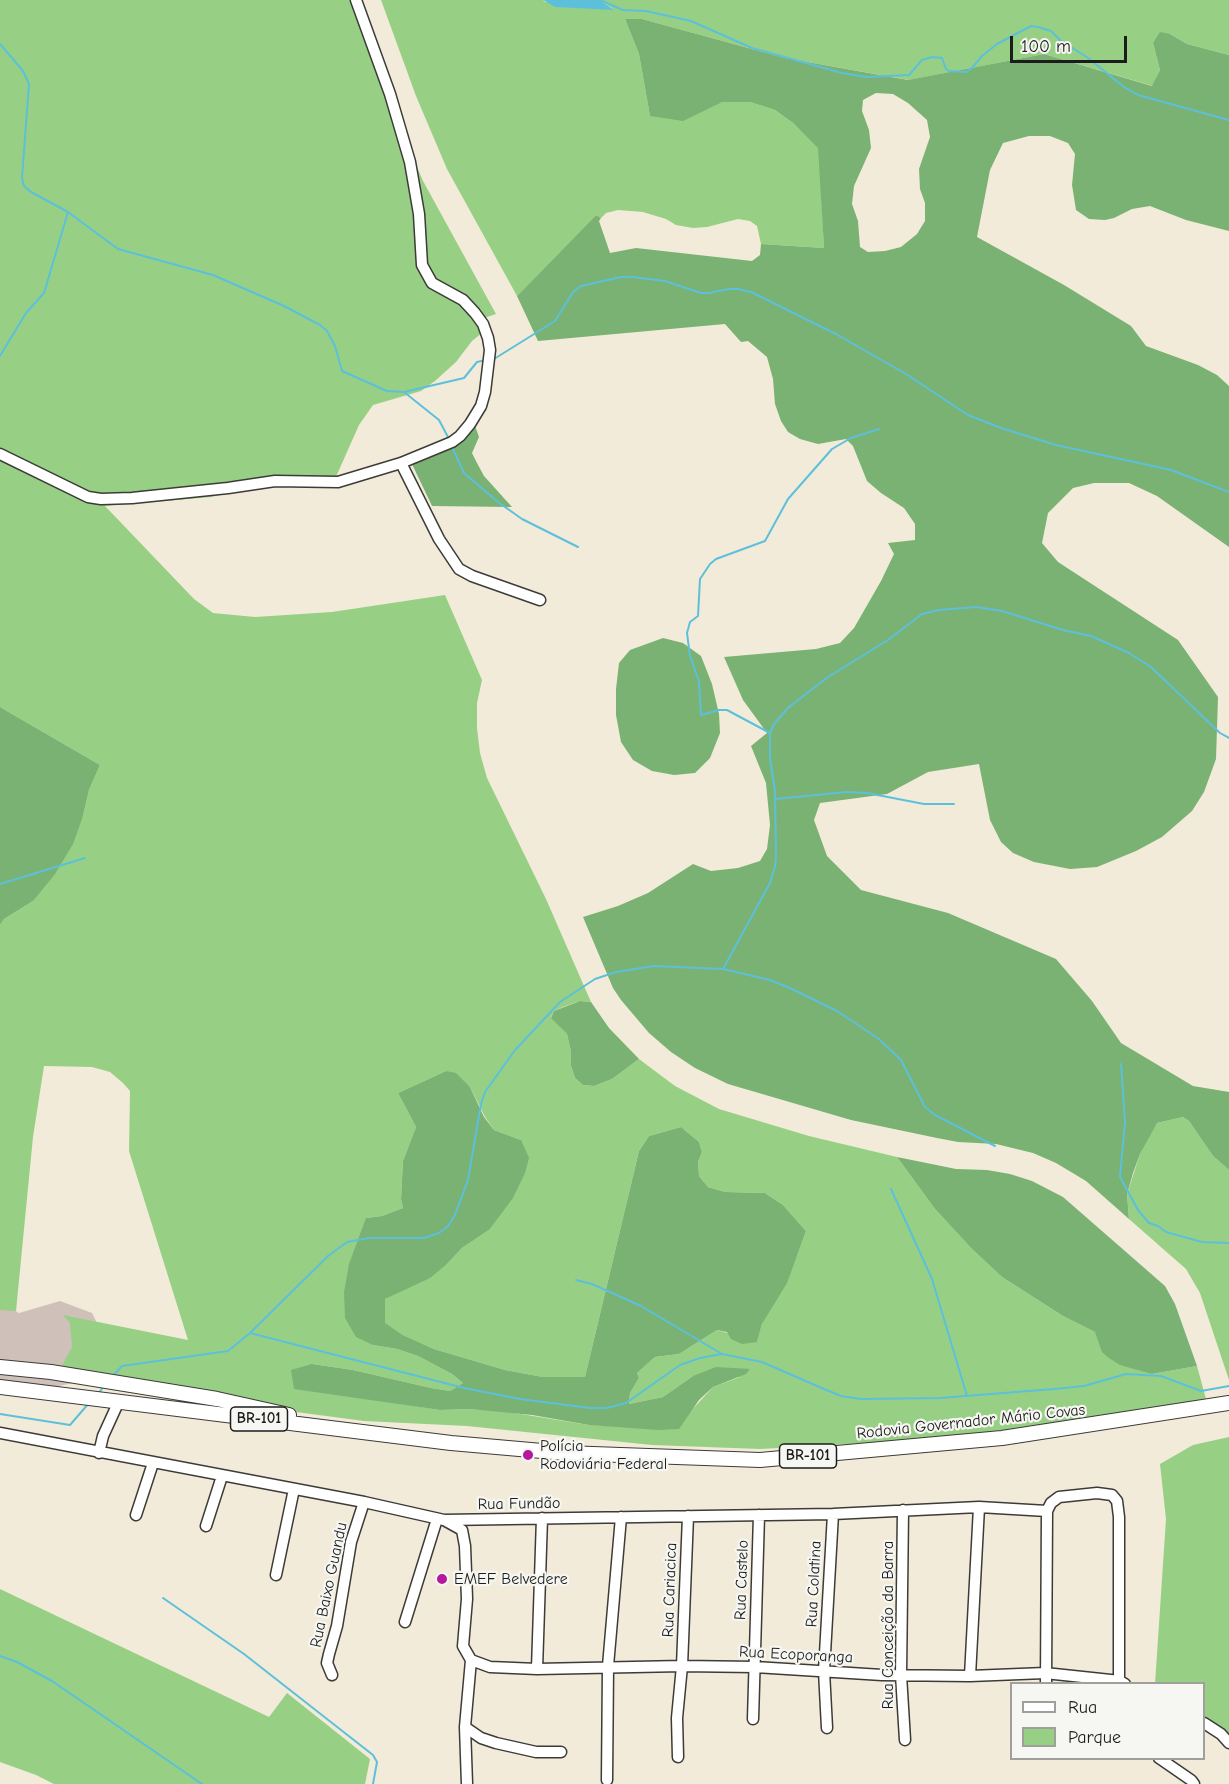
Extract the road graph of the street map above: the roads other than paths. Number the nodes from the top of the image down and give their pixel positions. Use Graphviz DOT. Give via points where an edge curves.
graph roads {
  1 [pos="356,0"];
  2 [pos="0,454"];
  3 [pos="402,463"];
  4 [pos="540,600"];
  5 [pos="0,1367"];
  6 [pos="0,1387"];
  7 [pos="144,1389"];
  8 [pos="56,1393"];
  9 [pos="119,1401"];
  10 [pos="1229,1403"];
  11 [pos="0,1433"];
  12 [pos="385,1436"];
  13 [pos="99,1453"];
  14 [pos="153,1463"];
  15 [pos="222,1476"];
  16 [pos="294,1489"];
  17 [pos="364,1502"];
  18 [pos="979,1507"];
  19 [pos="1048,1509"];
  20 [pos="903,1510"];
  21 [pos="833,1514"];
  22 [pos="136,1515"];
  23 [pos="759,1515"];
  24 [pos="688,1516"];
  25 [pos="621,1517"];
  26 [pos="542,1518"];
  27 [pos="440,1520"];
  28 [pos="206,1526"];
  29 [pos="276,1575"];
  30 [pos="405,1622"];
  31 [pos="471,1660"];
  32 [pos="608,1666"];
  33 [pos="682,1666"];
  34 [pos="755,1667"];
  35 [pos="537,1669"];
  36 [pos="824,1671"];
  37 [pos="332,1675"];
  38 [pos="901,1675"];
  39 [pos="970,1676"];
  40 [pos="1046,1678"];
  41 [pos="1106,1682"];
  42 [pos="1121,1682"];
  43 [pos="753,1719"];
  44 [pos="1205,1724"];
  45 [pos="465,1727"];
  46 [pos="827,1728"];
  47 [pos="905,1740"];
  48 [pos="1229,1743"];
  49 [pos="561,1752"];
  50 [pos="678,1757"];
  51 [pos="1162,1760"];
  52 [pos="607,1780"];
  53 [pos="467,1784"];
  54 [pos="1194,1784"];
  1 -- 3 [label="street" via="410,162 422,265 432,283 463,300 475,313 483,324 490,350 485,392 470,424 452,442"];
  2 -- 3 [label="street" via="80,494 101,499 170,495 275,481 339,482"];
  3 -- 4 [label="street" via="439,539 459,569"];
  5 -- 7 [label="main road"];
  6 -- 8 [label="main road, Rodovia Governador Mário Covas / BR-101"];
  7 -- 8 [label="main road" via="102,1386"];
  7 -- 12 [label="main road" via="217,1400"];
  8 -- 9 [label="main road, Rodovia Governador Mário Covas / BR-101"];
  9 -- 12 [label="main road, Rodovia Governador Mário Covas / BR-101"];
  9 -- 13 [label="street"];
  10 -- 12 [label="main road, Rodovia Governador Mário Covas / BR-101" via="1002,1438 760,1460 565,1453"];
  11 -- 13 [label="street, Rua Fundão"];
  13 -- 14 [label="street, Rua Fundão"];
  14 -- 15 [label="street, Rua Fundão"];
  14 -- 22 [label="street"];
  15 -- 16 [label="street, Rua Fundão"];
  15 -- 28 [label="street"];
  16 -- 17 [label="street, Rua Fundão"];
  16 -- 29 [label="street"];
  17 -- 27 [label="street, Rua Fundão"];
  17 -- 37 [label="street, Rua Baixo Guandu" via="351,1542 338,1626 328,1654"];
  18 -- 19 [label="street, Rua Fundão"];
  18 -- 20 [label="street, Rua Fundão"];
  18 -- 39 [label="street"];
  19 -- 40 [label="street"];
  19 -- 42 [label="street" via="1059,1497 1105,1493 1117,1501"];
  20 -- 21 [label="street, Rua Fundão"];
  20 -- 38 [label="street, Rua Conceição da Barra"];
  21 -- 23 [label="street, Rua Fundão"];
  21 -- 36 [label="street, Rua Colatina"];
  23 -- 24 [label="street, Rua Fundão"];
  23 -- 34 [label="street, Rua Castelo"];
  24 -- 25 [label="street, Rua Fundão"];
  24 -- 33 [label="street, Rua Cariacica"];
  25 -- 26 [label="street, Rua Fundão"];
  25 -- 32 [label="street"];
  26 -- 27 [label="street, Rua Fundão"];
  26 -- 35 [label="street"];
  27 -- 30 [label="street"];
  27 -- 31 [label="street" via="462,1530 467,1599 464,1646"];
  31 -- 35 [label="street, Rua Ecoporanga" via="490,1667"];
  31 -- 45 [label="street"];
  32 -- 33 [label="street, Rua Ecoporanga"];
  32 -- 35 [label="street, Rua Ecoporanga"];
  32 -- 52 [label="street"];
  33 -- 34 [label="street, Rua Ecoporanga"];
  33 -- 50 [label="street, Rua Cariacica"];
  34 -- 36 [label="street, Rua Ecoporanga"];
  34 -- 43 [label="street, Rua Castelo"];
  36 -- 38 [label="street, Rua Ecoporanga"];
  36 -- 46 [label="street, Rua Colatina"];
  38 -- 39 [label="street, Rua Ecoporanga"];
  38 -- 47 [label="street, Rua Conceição da Barra"];
  39 -- 40 [label="street, Rua Ecoporanga"];
  40 -- 41 [label="street, Rua Ecoporanga"];
  44 -- 48 [label="street"];
  45 -- 49 [label="street" via="496,1743 536,1752"];
  45 -- 53 [label="street"];
  51 -- 54 [label="street"];
}
